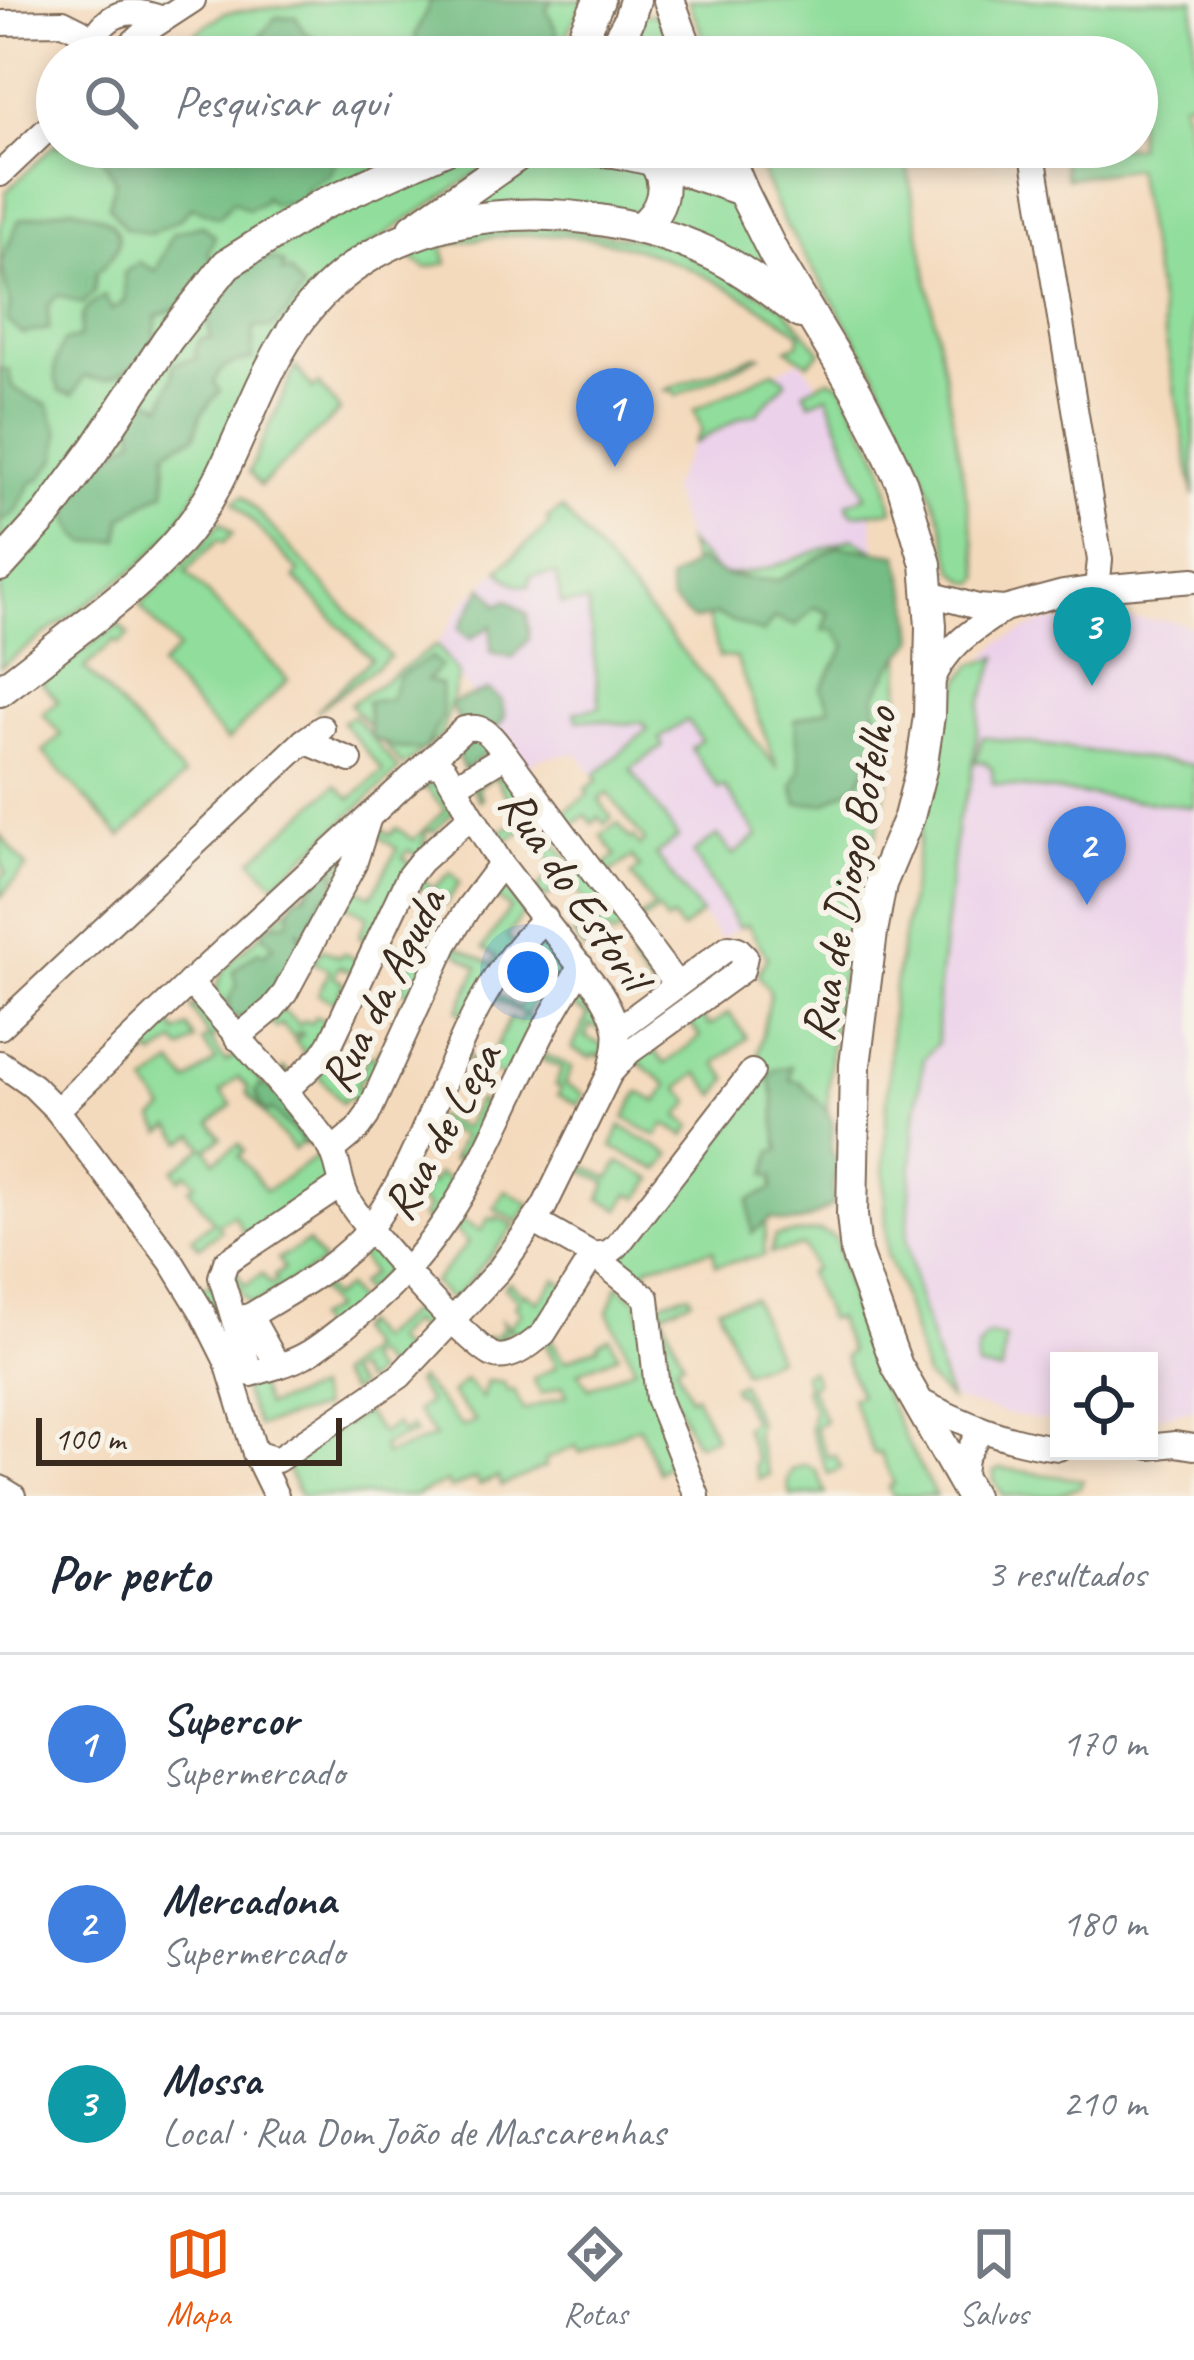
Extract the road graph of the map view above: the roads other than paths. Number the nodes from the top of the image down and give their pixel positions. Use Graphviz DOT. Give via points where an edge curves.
graph roads {
  1 [pos="193,0"];
  2 [pos="599,0"];
  3 [pos="635,0"];
  4 [pos="669,0"];
  5 [pos="113,9"];
  6 [pos="162,20"];
  7 [pos="0,23"];
  8 [pos="82,36"];
  9 [pos="96,36"];
  10 [pos="143,36"];
  11 [pos="583,36"];
  12 [pos="620,36"];
  13 [pos="682,36"];
  14 [pos="36,140"];
  15 [pos="403,168"];
  16 [pos="497,168"];
  17 [pos="658,168"];
  18 [pos="676,168"];
  19 [pos="733,168"];
  20 [pos="1034,168"];
  21 [pos="0,174"];
  22 [pos="742,190"];
  23 [pos="639,227"];
  24 [pos="394,242"];
  25 [pos="815,323"];
  26 [pos="0,566"];
  27 [pos="1194,580"];
  28 [pos="1097,588"];
  29 [pos="930,594"];
  30 [pos="1004,609"];
  31 [pos="930,687"];
  32 [pos="0,691"];
  33 [pos="506,755"];
  34 [pos="350,760"];
  35 [pos="426,764"];
  36 [pos="456,785"];
  37 [pos="472,816"];
  38 [pos="369,818"];
  39 [pos="501,864"];
  40 [pos="545,918"];
  41 [pos="581,966"];
  42 [pos="190,982"];
  43 [pos="677,985"];
  44 [pos="0,1027"];
  45 [pos="618,1029"];
  46 [pos="237,1038"];
  47 [pos="0,1063"];
  48 [pos="752,1072"];
  49 [pos="610,1073"];
  50 [pos="285,1091"];
  51 [pos="57,1109"];
  52 [pos="333,1150"];
  53 [pos="340,1186"];
  54 [pos="535,1222"];
  55 [pos="368,1229"];
  56 [pos="593,1255"];
  57 [pos="407,1273"];
  58 [pos="242,1318"];
  59 [pos="452,1321"];
  60 [pos="914,1398"];
  61 [pos="981,1430"];
  62 [pos="1188,1442"];
  63 [pos="1158,1446"];
  64 [pos="1050,1447"];
  65 [pos="255,1453"];
  66 [pos="967,1489"];
  67 [pos="276,1496"];
  68 [pos="697,1496"];
  1 -- 6 [label="street"];
  2 -- 11 [label="main road"];
  3 -- 12 [label="main road"];
  4 -- 13 [label="main road"];
  5 -- 6 [label="street"];
  5 -- 9 [label="street"];
  6 -- 10 [label="street"];
  7 -- 8 [label="street" via="63,22"];
  14 -- 21 [label="street"];
  15 -- 26 [label="main road" via="321,205 227,264 48,513"];
  16 -- 24 [label="main road"];
  17 -- 23 [label="main road" via="662,195"];
  18 -- 22 [label="main road"];
  19 -- 22 [label="main road, Rua de Diogo Botelho"];
  20 -- 28 [label="street" via="1100,560"];
  22 -- 25 [label="main road, Rua de Diogo Botelho"];
  23 -- 24 [label="main road" via="515,213"];
  23 -- 25 [label="main road" via="716,256"];
  24 -- 32 [label="main road" via="340,276 300,319 217,485 166,556"];
  25 -- 29 [label="main road, Rua de Diogo Botelho" via="902,484"];
  27 -- 28 [label="street"];
  28 -- 30 [label="street"];
  29 -- 30 [label="street"];
  29 -- 31 [label="main road, Rua de Diogo Botelho"];
  30 -- 31 [label="street" via="961,638"];
  31 -- 60 [label="main road, Rua de Diogo Botelho" via="921,770 872,932 852,1120 856,1252"];
  33 -- 35 [label="street" via="474,726"];
  33 -- 36 [label="street"];
  33 -- 43 [label="street"];
  34 -- 44 [label="street" via="314,735"];
  35 -- 36 [label="street" via="440,765"];
  35 -- 38 [label="street"];
  36 -- 37 [label="street, Rua do Estoril"];
  37 -- 39 [label="street, Rua do Estoril"];
  37 -- 50 [label="street" via="409,876 330,1044"];
  38 -- 42 [label="street"];
  38 -- 46 [label="street" via="354,864 285,994"];
  39 -- 40 [label="street, Rua do Estoril"];
  39 -- 52 [label="street, Rua da Aguda" via="446,943 367,1116"];
  40 -- 41 [label="street, Rua do Estoril"];
  40 -- 55 [label="street" via="496,975"];
  41 -- 45 [label="street, Rua do Estoril"];
  41 -- 57 [label="street, Rua de Leça" via="464,1195"];
  42 -- 46 [label="street"];
  42 -- 51 [label="street"];
  43 -- 45 [label="street"];
  43 -- 49 [label="street" via="728,947 745,956 742,970"];
  45 -- 49 [label="street, Rua do Estoril"];
  46 -- 50 [label="street"];
  47 -- 51 [label="street"];
  48 -- 56 [label="street" via="617,1246"];
  49 -- 54 [label="street, Rua do Estoril"];
  50 -- 52 [label="street"];
  51 -- 65 [label="street" via="201,1310"];
  52 -- 53 [label="street"];
  53 -- 55 [label="street"];
  53 -- 58 [label="street" via="226,1262 221,1277"];
  54 -- 56 [label="street"];
  54 -- 59 [label="street, Rua do Estoril"];
  55 -- 57 [label="street"];
  55 -- 58 [label="street" via="305,1282"];
  56 -- 59 [label="street" via="544,1333 507,1356 489,1354"];
  56 -- 68 [label="street" via="647,1298 658,1398"];
  57 -- 58 [label="street, Rua de Leça" via="303,1358 251,1374"];
  57 -- 59 [label="street"];
  59 -- 65 [label="street, Rua do Estoril" via="400,1376 328,1426 277,1460"];
  60 -- 61 [label="street"];
  60 -- 66 [label="main road, Rua de Diogo Botelho"];
  61 -- 64 [label="street"];
  61 -- 66 [label="street" via="965,1458"];
  62 -- 63 [label="street"];
  65 -- 67 [label="street"];
}
